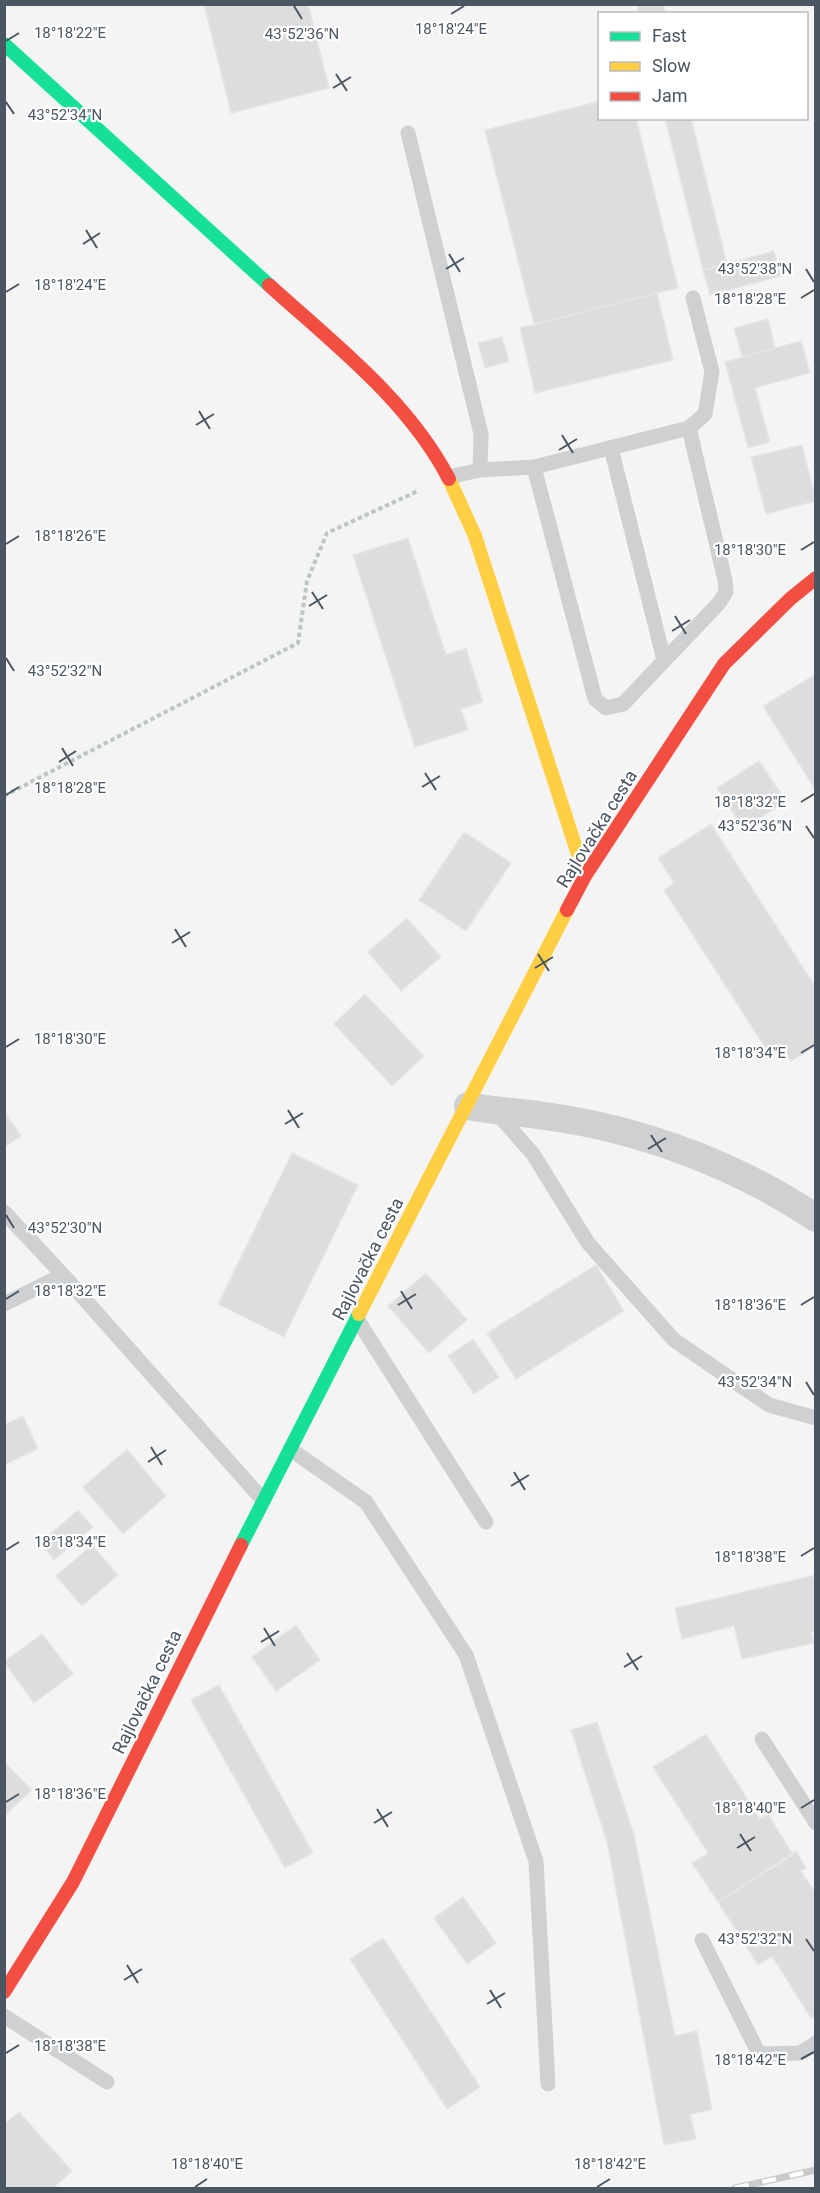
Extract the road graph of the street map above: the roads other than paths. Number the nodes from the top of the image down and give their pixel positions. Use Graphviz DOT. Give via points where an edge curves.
graph roads {
  1 [pos="4,44"];
  2 [pos="408,133"];
  3 [pos="693,298"];
  4 [pos="689,428"];
  5 [pos="611,448"];
  6 [pos="534,467"];
  7 [pos="480,470"];
  8 [pos="448,477"];
  9 [pos="816,578"];
  10 [pos="664,660"];
  11 [pos="585,876"];
  12 [pos="481,1109"];
  13 [pos="4,1212"];
  14 [pos="816,1218"];
  15 [pos="63,1275"];
  16 [pos="4,1304"];
  17 [pos="357,1319"];
  18 [pos="816,1419"];
  19 [pos="290,1449"];
  20 [pos="263,1500"];
  21 [pos="486,1522"];
  22 [pos="762,1739"];
  23 [pos="816,1823"];
  24 [pos="702,1940"];
  25 [pos="4,1992"];
  26 [pos="4,2016"];
  27 [pos="816,2043"];
  28 [pos="107,2082"];
  29 [pos="548,2084"];
  1 -- 8 [label="street" via="373,379 422,433"];
  2 -- 7 [label="lane" via="481,434"];
  3 -- 4 [label="lane" via="712,372 705,414"];
  4 -- 5 [label="lane"];
  4 -- 10 [label="lane" via="726,592"];
  5 -- 6 [label="lane"];
  5 -- 10 [label="lane"];
  6 -- 7 [label="lane"];
  6 -- 10 [label="lane" via="595,699 606,708 623,704"];
  7 -- 8 [label="lane"];
  8 -- 11 [label="street" via="475,536"];
  9 -- 11 [label="street, Rajlovačka cesta" via="724,664"];
  11 -- 12 [label="street, Rajlovačka cesta"];
  12 -- 14 [label="street" via="546,1116 671,1146 728,1169"];
  12 -- 17 [label="street, Rajlovačka cesta"];
  12 -- 18 [label="lane" via="533,1154 588,1243 674,1340 769,1405"];
  13 -- 15 [label="lane"];
  15 -- 16 [label="lane"];
  15 -- 20 [label="lane"];
  17 -- 19 [label="street, Rajlovačka cesta"];
  17 -- 21 [label="lane"];
  19 -- 20 [label="street, Rajlovačka cesta"];
  19 -- 29 [label="lane" via="366,1502 466,1655 536,1861"];
  20 -- 25 [label="street, Rajlovačka cesta" via="73,1881"];
  22 -- 23 [label="lane"];
  24 -- 27 [label="lane" via="759,2054 800,2053"];
  26 -- 28 [label="lane"];
}
